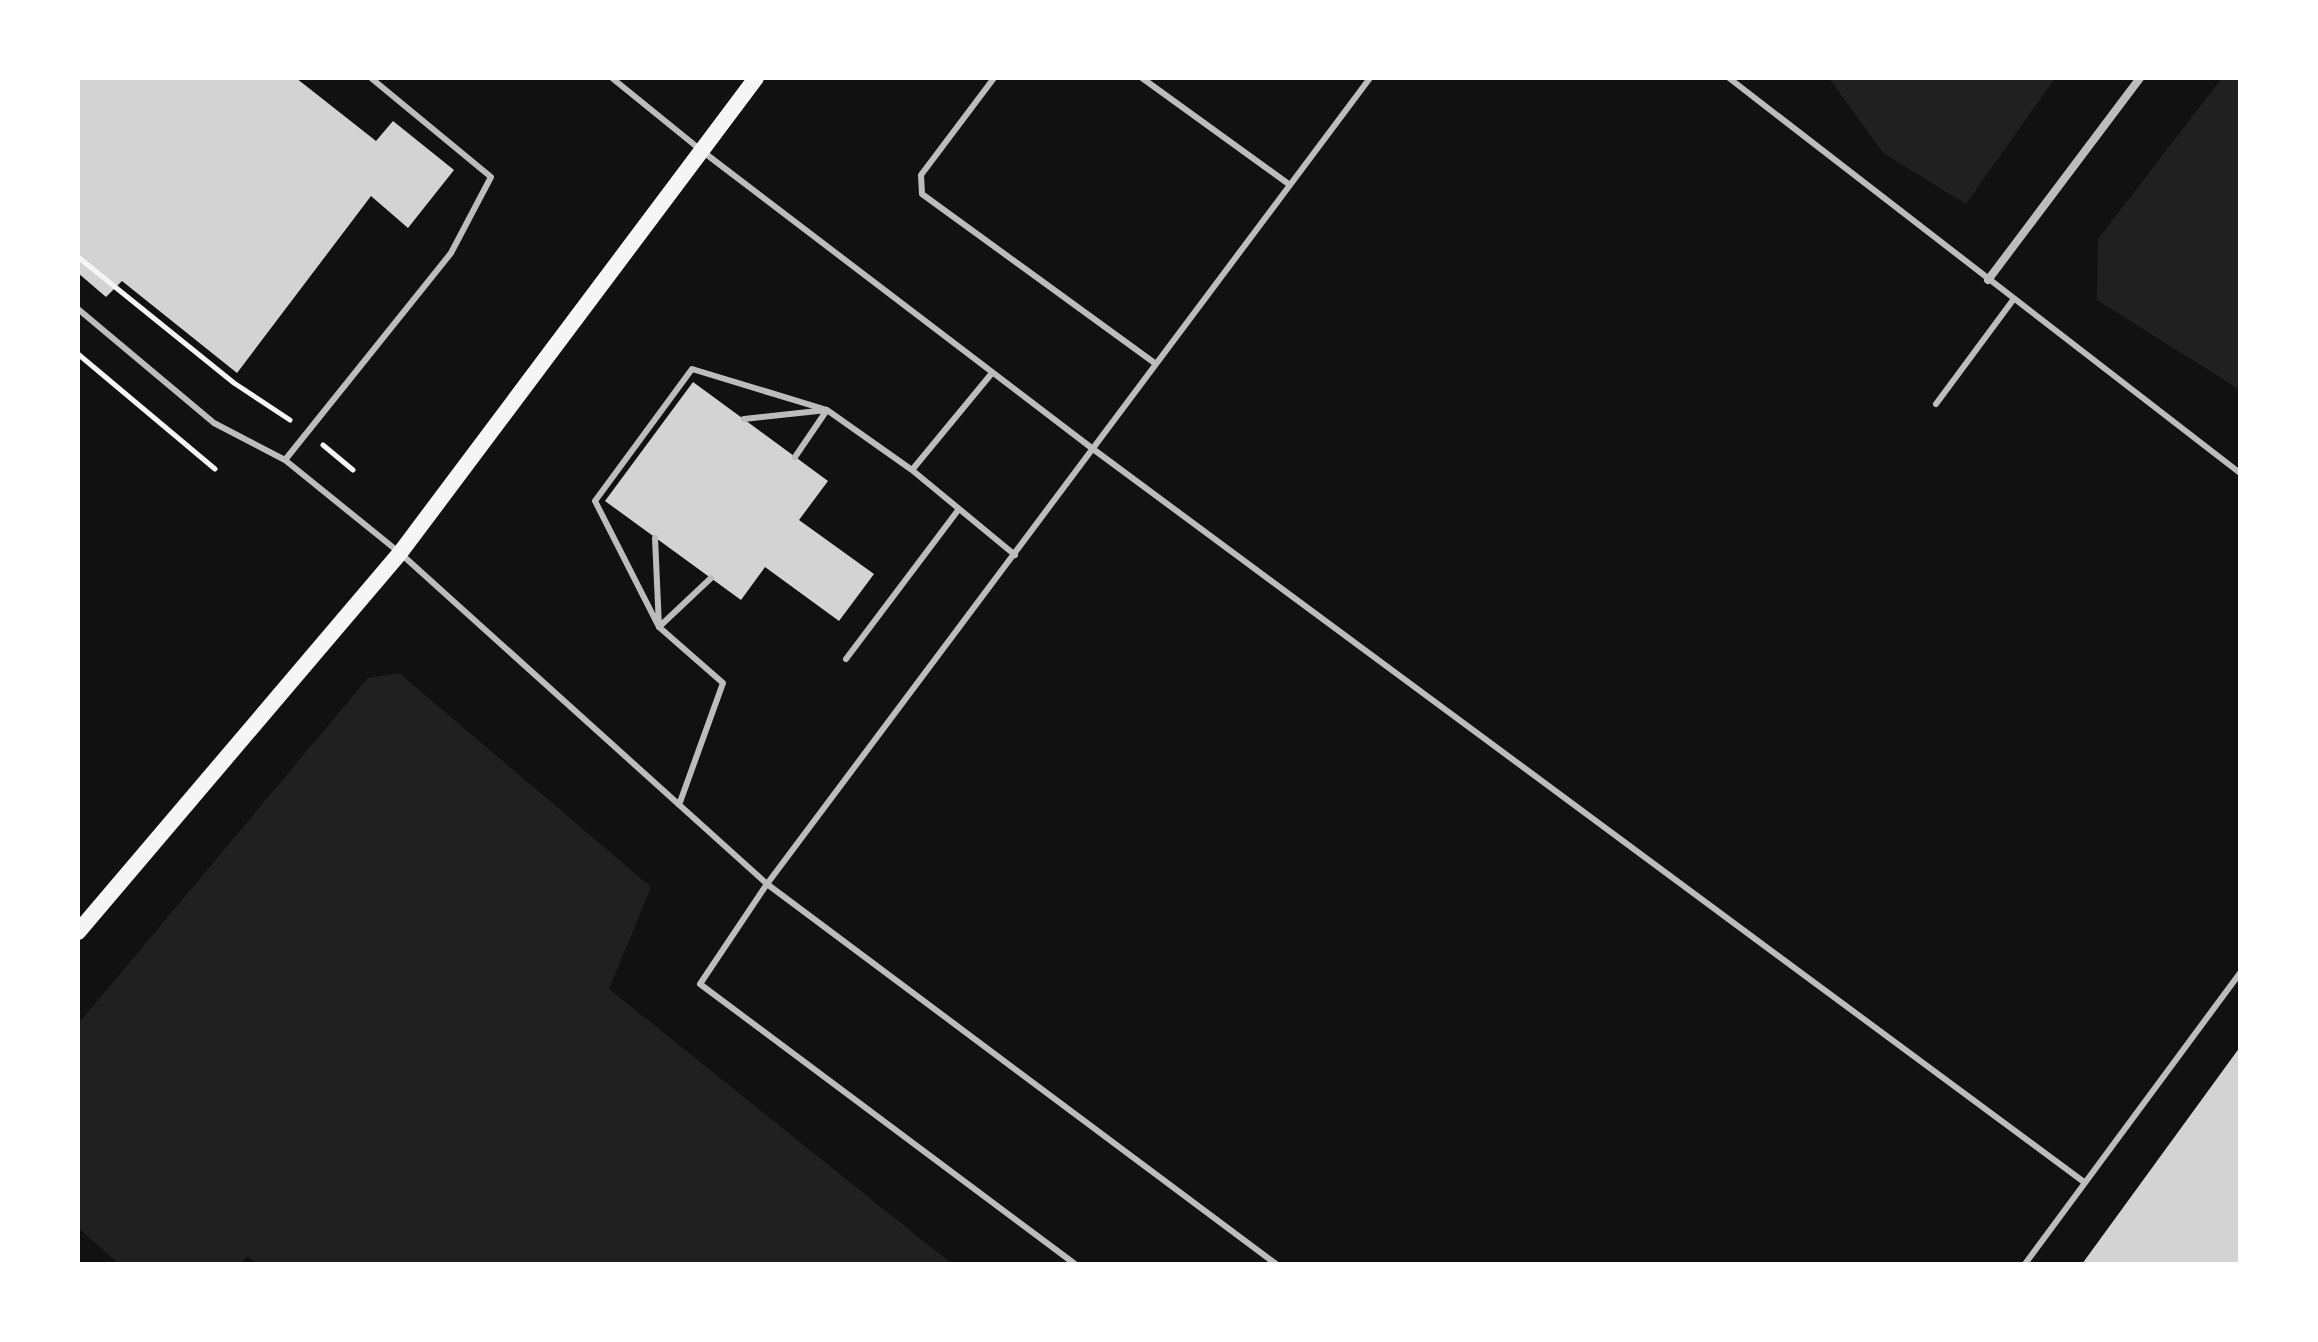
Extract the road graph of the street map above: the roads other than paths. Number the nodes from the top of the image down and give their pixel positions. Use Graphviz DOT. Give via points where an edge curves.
graph roads {
  1 [pos="371,78"];
  2 [pos="612,78"];
  3 [pos="756,78"];
  4 [pos="994,78"];
  5 [pos="1142,78"];
  6 [pos="1370,78"];
  7 [pos="1729,78"];
  8 [pos="2140,78"];
  9 [pos="702,151"];
  10 [pos="1290,185"];
  11 [pos="1988,280"];
  12 [pos="2013,300"];
  13 [pos="78,309"];
  14 [pos="1156,364"];
  15 [pos="992,373"];
  16 [pos="1936,404"];
  17 [pos="827,410"];
  18 [pos="744,419"];
  19 [pos="1093,449"];
  20 [pos="795,457"];
  21 [pos="285,460"];
  22 [pos="912,470"];
  23 [pos="2240,473"];
  24 [pos="959,509"];
  25 [pos="655,538"];
  26 [pos="400,553"];
  27 [pos="1015,555"];
  28 [pos="711,578"];
  29 [pos="659,627"];
  30 [pos="846,659"];
  31 [pos="679,805"];
  32 [pos="767,884"];
  33 [pos="78,932"];
  34 [pos="2240,973"];
  35 [pos="2084,1182"];
  36 [pos="1075,1264"];
  37 [pos="1276,1264"];
  38 [pos="2025,1264"];
  1 -- 21 [label="lane" via="491,177 451,253"];
  2 -- 9 [label="lane"];
  3 -- 9 [label="main road"];
  4 -- 14 [label="lane" via="921,175 922,194"];
  5 -- 10 [label="lane"];
  6 -- 10 [label="lane"];
  7 -- 11 [label="lane"];
  8 -- 11 [label="street"];
  9 -- 15 [label="lane"];
  9 -- 26 [label="main road"];
  10 -- 14 [label="lane"];
  11 -- 12 [label="lane"];
  12 -- 16 [label="lane"];
  12 -- 23 [label="lane"];
  13 -- 21 [label="lane" via="214,423"];
  14 -- 19 [label="lane"];
  15 -- 19 [label="lane"];
  15 -- 22 [label="lane"];
  17 -- 18 [label="lane"];
  17 -- 20 [label="lane"];
  17 -- 22 [label="lane"];
  17 -- 29 [label="lane" via="692,369 595,501"];
  19 -- 27 [label="lane"];
  19 -- 35 [label="lane"];
  21 -- 26 [label="lane"];
  22 -- 24 [label="lane"];
  24 -- 27 [label="lane"];
  24 -- 30 [label="lane"];
  25 -- 29 [label="lane"];
  26 -- 31 [label="lane"];
  26 -- 33 [label="main road"];
  27 -- 32 [label="lane"];
  28 -- 29 [label="lane"];
  29 -- 31 [label="lane" via="723,683"];
  31 -- 32 [label="lane"];
  32 -- 36 [label="lane" via="700,984"];
  32 -- 37 [label="lane"];
  34 -- 35 [label="lane"];
  35 -- 38 [label="lane"];
}
